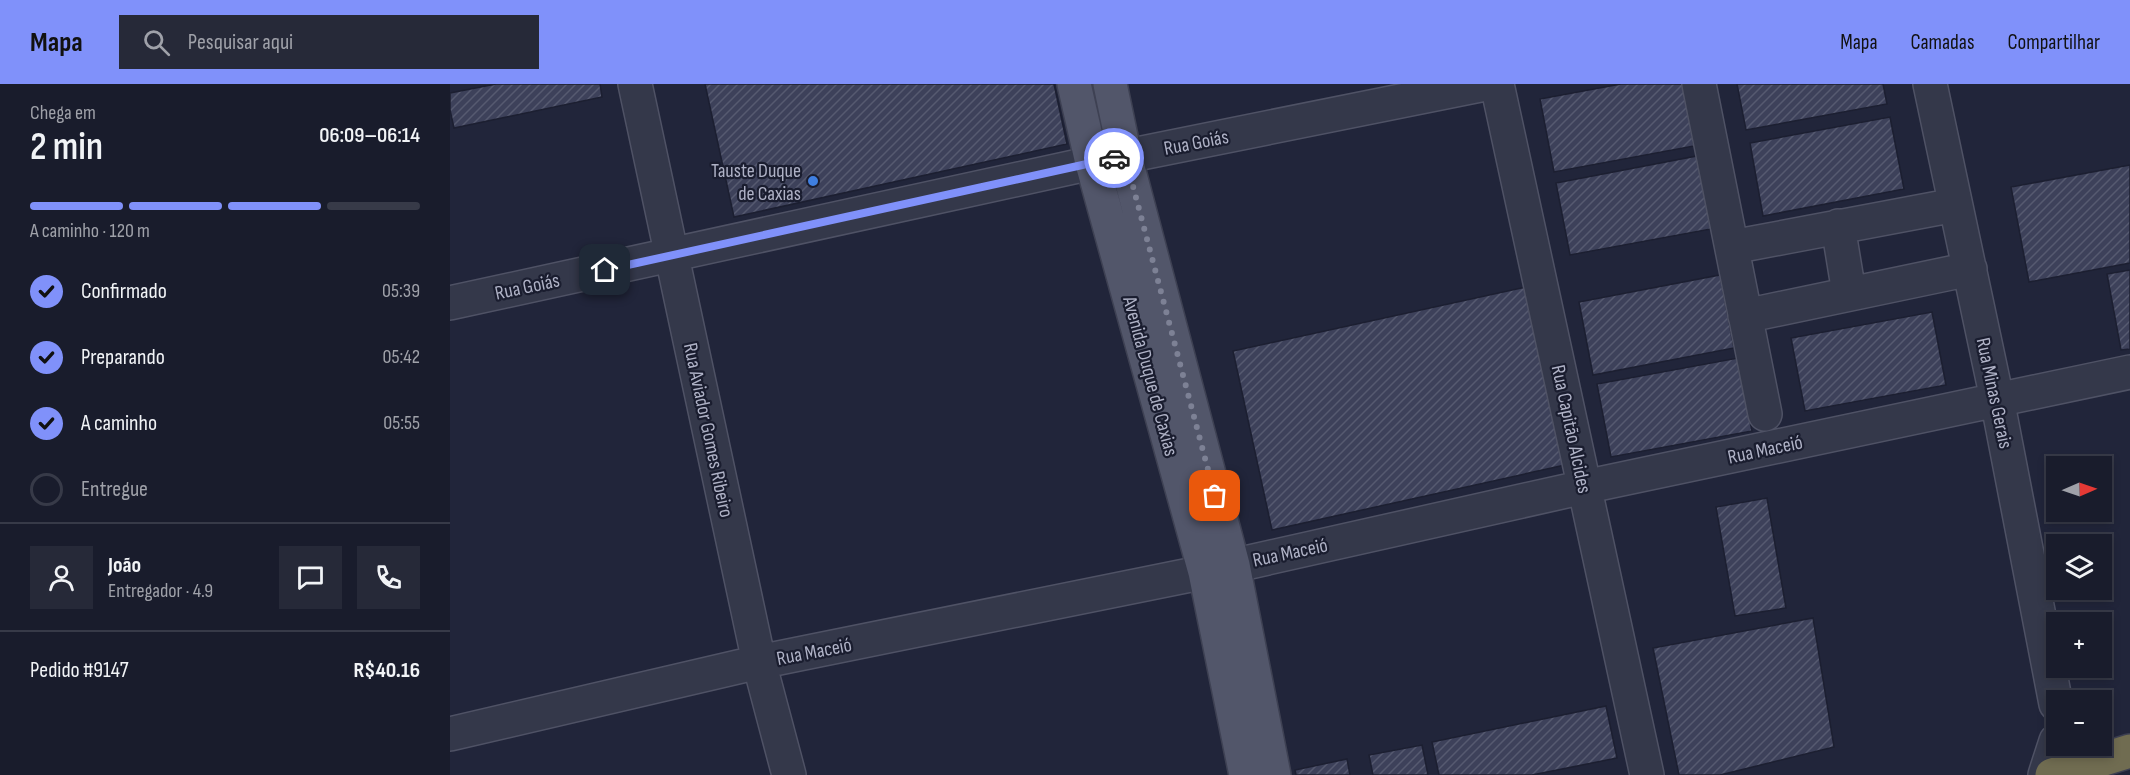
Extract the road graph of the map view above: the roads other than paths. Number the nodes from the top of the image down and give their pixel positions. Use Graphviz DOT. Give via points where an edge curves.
graph roads {
  1 [pos="636,84"];
  2 [pos="1074,84"];
  3 [pos="1110,84"];
  4 [pos="1485,84"];
  5 [pos="1497,84"];
  6 [pos="1699,84"];
  7 [pos="1930,84"];
  8 [pos="1125,156"];
  9 [pos="1092,163"];
  10 [pos="1955,205"];
  11 [pos="1838,226"];
  12 [pos="1732,247"];
  13 [pos="671,255"];
  14 [pos="1970,269"];
  15 [pos="1849,293"];
  16 [pos="450,303"];
  17 [pos="1745,316"];
  18 [pos="2130,372"];
  19 [pos="1997,399"];
  20 [pos="1765,414"];
  21 [pos="1584,487"];
  22 [pos="1219,568"];
  23 [pos="759,662"];
  24 [pos="2053,690"];
  25 [pos="450,734"];
  26 [pos="2130,751"];
  27 [pos="2051,756"];
  28 [pos="789,775"];
  29 [pos="1246,775"];
  30 [pos="1274,775"];
  31 [pos="1647,775"];
  32 [pos="2045,775"];
  33 [pos="2052,775"];
  1 -- 13 [label="street, Rua Aviador Gomes Ribeiro"];
  2 -- 9 [label="main road, Avenida Duque de Caxias"];
  3 -- 8 [label="main road, Avenida Duque de Caxias"];
  4 -- 8 [label="street, Rua Goiás"];
  5 -- 21 [label="street, Rua Capitão Alcides"];
  6 -- 12 [label="street"];
  7 -- 10 [label="street, Rua Minas Gerais"];
  8 -- 9 [label="street, Rua Goiás"];
  8 -- 22 [label="main road, Avenida Duque de Caxias"];
  9 -- 13 [label="street, Rua Goiás"];
  9 -- 22 [label="main road, Avenida Duque de Caxias"];
  10 -- 11 [label="street"];
  10 -- 14 [label="street, Rua Minas Gerais"];
  11 -- 12 [label="street"];
  11 -- 15 [label="street"];
  12 -- 17 [label="street"];
  13 -- 16 [label="street, Rua Goiás"];
  13 -- 23 [label="street, Rua Aviador Gomes Ribeiro"];
  14 -- 15 [label="street"];
  14 -- 19 [label="street, Rua Minas Gerais"];
  15 -- 17 [label="street"];
  17 -- 20 [label="street"];
  18 -- 19 [label="street, Rua Maceió"];
  19 -- 21 [label="street, Rua Maceió"];
  19 -- 24 [label="street, Rua Minas Gerais"];
  21 -- 22 [label="street, Rua Maceió"];
  21 -- 31 [label="street, Rua Capitão Alcides"];
  22 -- 23 [label="street, Rua Maceió"];
  22 -- 29 [label="main road, Avenida Duque de Caxias"];
  22 -- 30 [label="main road, Avenida Duque de Caxias"];
  23 -- 25 [label="street, Rua Maceió"];
  23 -- 28 [label="street, Rua Aviador Gomes Ribeiro"];
  26 -- 33 [label="highway"];
  27 -- 32 [label="street"];
}
